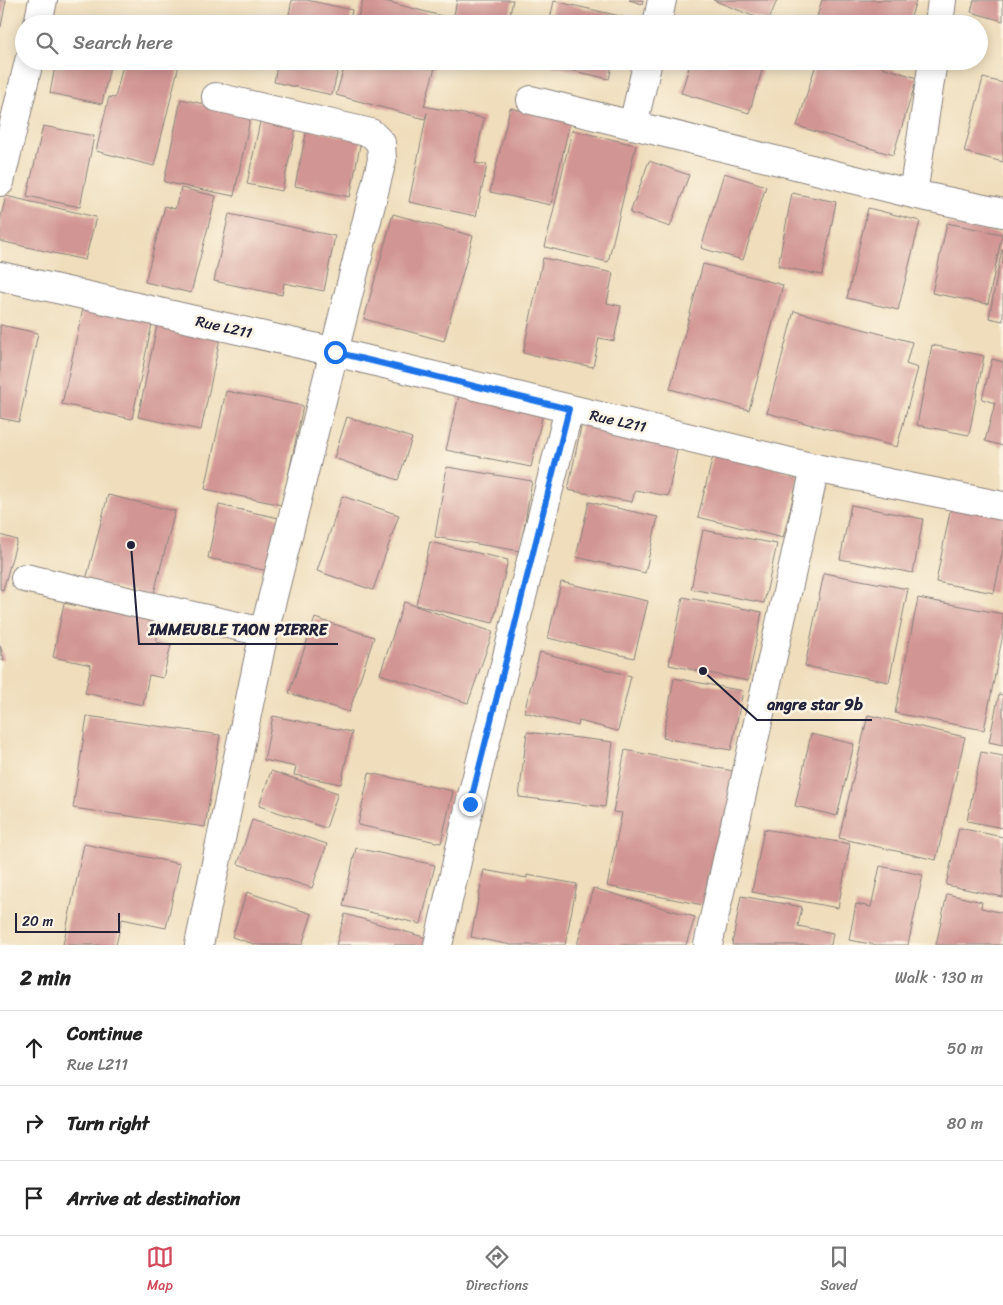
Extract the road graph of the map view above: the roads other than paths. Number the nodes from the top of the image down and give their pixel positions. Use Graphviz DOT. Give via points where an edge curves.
graph roads {
  1 [pos="43,0"];
  2 [pos="662,0"];
  3 [pos="942,0"];
  4 [pos="40,15"];
  5 [pos="659,15"];
  6 [pos="940,15"];
  7 [pos="27,70"];
  8 [pos="646,70"];
  9 [pos="932,70"];
  10 [pos="216,97"];
  11 [pos="531,100"];
  12 [pos="633,125"];
  13 [pos="0,182"];
  14 [pos="913,194"];
  15 [pos="1003,213"];
  16 [pos="0,276"];
  17 [pos="335,352"];
  18 [pos="569,409"];
  19 [pos="815,468"];
  20 [pos="1003,506"];
  21 [pos="26,578"];
  22 [pos="264,632"];
  23 [pos="199,945"];
  24 [pos="438,945"];
  25 [pos="708,945"];
  1 -- 4 [label="street"];
  2 -- 5 [label="street"];
  3 -- 6 [label="street"];
  7 -- 13 [label="street"];
  8 -- 12 [label="street"];
  9 -- 14 [label="street"];
  10 -- 17 [label="street" via="371,133 381,143 382,160"];
  11 -- 12 [label="street"];
  12 -- 14 [label="street"];
  14 -- 15 [label="street"];
  16 -- 17 [label="street, Rue L211"];
  17 -- 18 [label="street, Rue L211"];
  17 -- 22 [label="street"];
  18 -- 19 [label="street, Rue L211"];
  18 -- 24 [label="street"];
  19 -- 20 [label="street, Rue L211"];
  19 -- 25 [label="street"];
  21 -- 22 [label="street"];
  22 -- 23 [label="street"];
}
